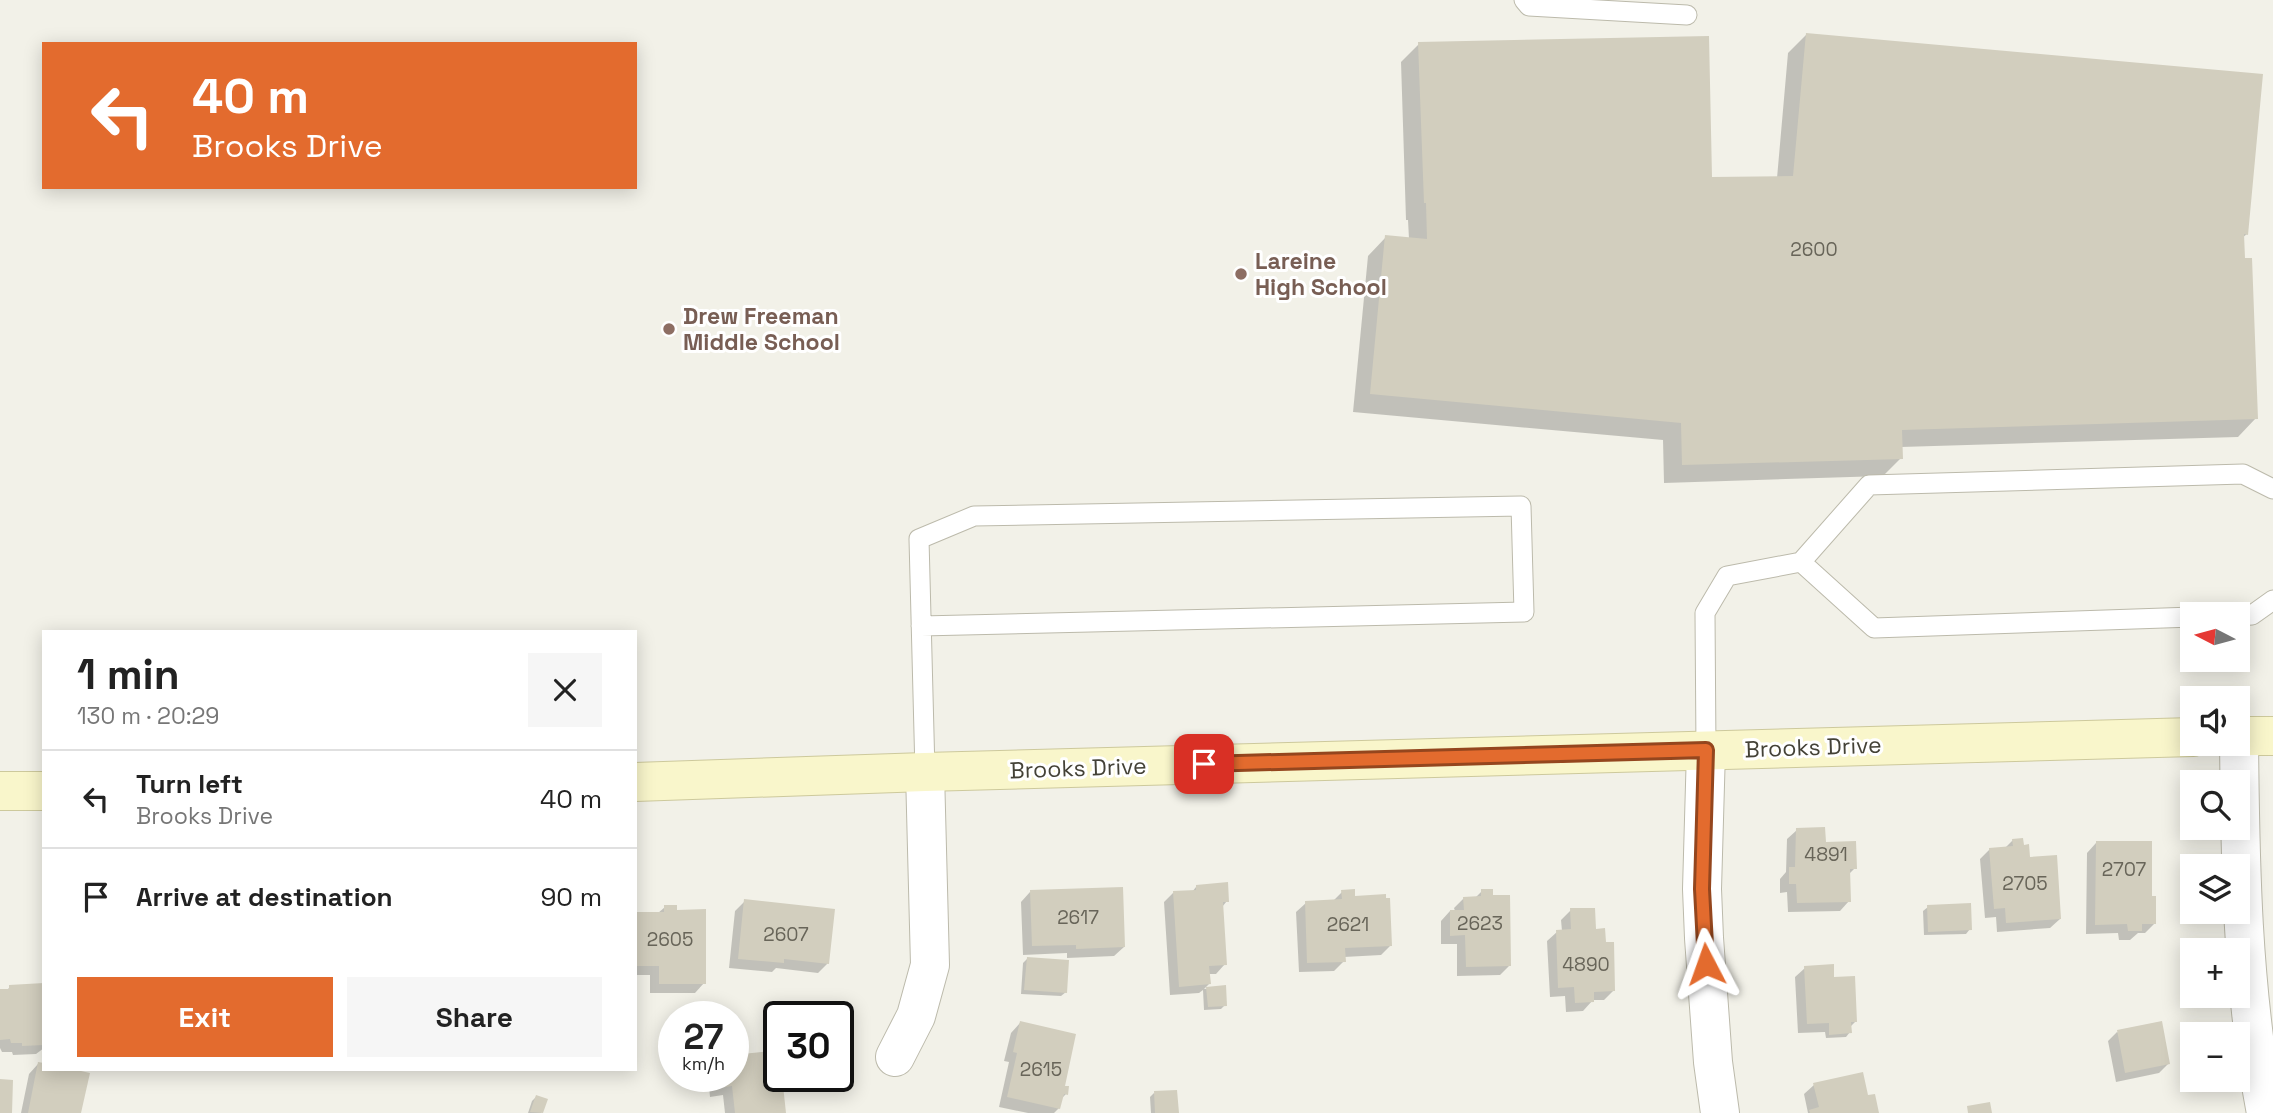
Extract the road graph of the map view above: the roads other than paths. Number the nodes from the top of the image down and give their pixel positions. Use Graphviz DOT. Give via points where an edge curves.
graph roads {
  1 [pos="1524,0"];
  2 [pos="1687,15"];
  3 [pos="2273,489"];
  4 [pos="1801,562"];
  5 [pos="2273,600"];
  6 [pos="2250,615"];
  7 [pos="2180,617"];
  8 [pos="922,626"];
  9 [pos="2250,736"];
  10 [pos="2273,736"];
  11 [pos="2180,737"];
  12 [pos="1706,750"];
  13 [pos="2239,756"];
  14 [pos="925,772"];
  15 [pos="637,782"];
  16 [pos="42,791"];
  17 [pos="0,792"];
  18 [pos="895,1057"];
  19 [pos="1720,1113"];
  20 [pos="2266,1113"];
  1 -- 2 [label="lane" via="1529,6"];
  3 -- 4 [label="lane" via="2243,474 1869,485"];
  4 -- 7 [label="lane" via="1874,628"];
  4 -- 12 [label="lane" via="1727,576 1705,612"];
  5 -- 6 [label="lane"];
  8 -- 8 [label="lane" via="919,539 974,516 1521,506 1524,612"];
  8 -- 14 [label="lane"];
  9 -- 10 [label="street"];
  11 -- 12 [label="street, Brooks Drive"];
  12 -- 14 [label="street, Brooks Drive"];
  12 -- 19 [label="street" via="1702,889"];
  13 -- 20 [label="street" via="2248,991"];
  14 -- 15 [label="street, Brooks Drive"];
  14 -- 18 [label="street" via="930,965 916,1016"];
  16 -- 17 [label="street"];
}
